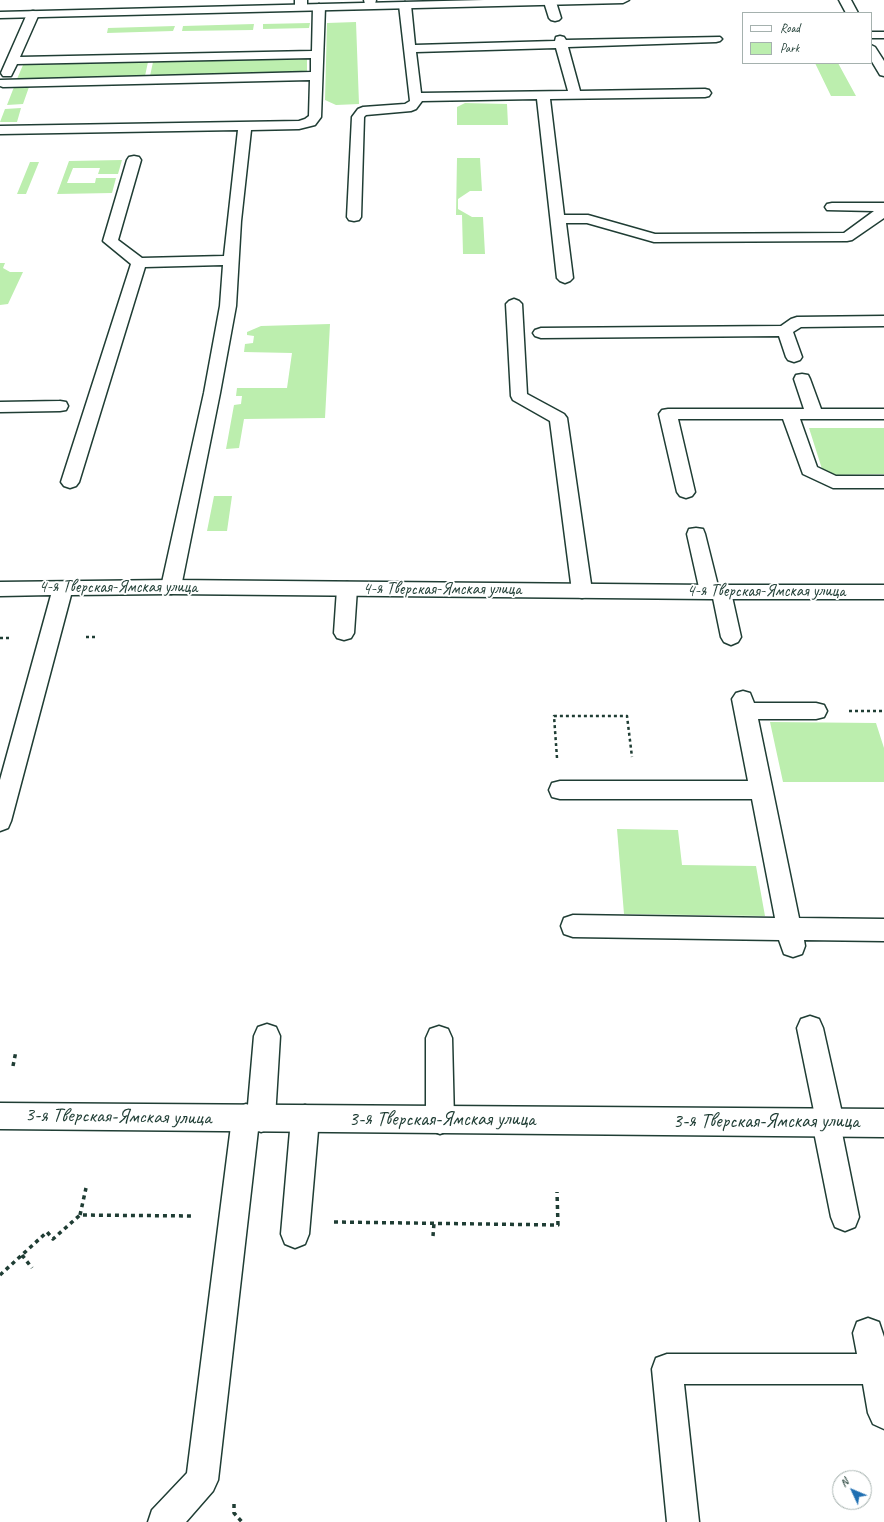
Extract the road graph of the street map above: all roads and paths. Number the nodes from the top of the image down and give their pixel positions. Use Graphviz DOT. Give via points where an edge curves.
graph roads {
  1 [pos="623,0"];
  2 [pos="845,0"];
  3 [pos="569,1"];
  4 [pos="550,2"];
  5 [pos="370,3"];
  6 [pos="301,4"];
  7 [pos="405,5"];
  8 [pos="319,7"];
  9 [pos="851,12"];
  10 [pos="33,14"];
  11 [pos="0,15"];
  12 [pos="555,18"];
  13 [pos="872,35"];
  14 [pos="884,35"];
  15 [pos="716,39"];
  16 [pos="561,41"];
  17 [pos="410,49"];
  18 [pos="872,51"];
  19 [pos="317,54"];
  20 [pos="12,61"];
  21 [pos="884,72"];
  22 [pos="316,76"];
  23 [pos="1,86"];
  24 [pos="705,93"];
  25 [pos="575,94"];
  26 [pos="543,95"];
  27 [pos="415,97"];
  28 [pos="245,126"];
  29 [pos="0,130"];
  30 [pos="134,160"];
  31 [pos="884,207"];
  32 [pos="832,208"];
  33 [pos="884,211"];
  34 [pos="354,217"];
  35 [pos="558,219"];
  36 [pos="230,260"];
  37 [pos="139,263"];
  38 [pos="565,278"];
  39 [pos="514,304"];
  40 [pos="884,320"];
  41 [pos="785,331"];
  42 [pos="541,333"];
  43 [pos="794,357"];
  44 [pos="802,379"];
  45 [pos="60,406"];
  46 [pos="0,408"];
  47 [pos="790,414"];
  48 [pos="814,414"];
  49 [pos="884,414"];
  50 [pos="70,482"];
  51 [pos="884,482"];
  52 [pos="686,492"];
  53 [pos="696,534"];
  54 [pos="63,588"];
  55 [pos="171,588"];
  56 [pos="0,589"];
  57 [pos="347,589"];
  58 [pos="582,591"];
  59 [pos="715,592"];
  60 [pos="884,592"];
  61 [pos="344,633"];
  62 [pos="85,637"];
  63 [pos="97,637"];
  64 [pos="730,637"];
  65 [pos="0,638"];
  66 [pos="11,638"];
  67 [pos="816,711"];
  68 [pos="560,790"];
  69 [pos="636,790"];
  70 [pos="761,790"];
  71 [pos="0,821"];
  72 [pos="572,926"];
  73 [pos="884,930"];
  74 [pos="792,937"];
  75 [pos="810,1028"];
  76 [pos="268,1036"];
  77 [pos="439,1038"];
  78 [pos="16,1051"];
  79 [pos="13,1066"];
  80 [pos="0,1116"];
  81 [pos="253,1118"];
  82 [pos="305,1118"];
  83 [pos="440,1120"];
  84 [pos="828,1122"];
  85 [pos="884,1123"];
  86 [pos="86,1188"];
  87 [pos="557,1192"];
  88 [pos="80,1215"];
  89 [pos="234,1217"];
  90 [pos="845,1217"];
  91 [pos="434,1223"];
  92 [pos="296,1228"];
  93 [pos="433,1236"];
  94 [pos="22,1255"];
  95 [pos="32,1268"];
  96 [pos="0,1275"];
  97 [pos="868,1333"];
  98 [pos="880,1369"];
  99 [pos="884,1413"];
  100 [pos="164,1522"];
  101 [pos="683,1522"];
  1 -- 3 [label="street"];
  2 -- 9 [label="street"];
  3 -- 4 [label="street"];
  4 -- 7 [label="street"];
  4 -- 12 [label="street"];
  5 -- 7 [label="street"];
  5 -- 8 [label="street"];
  6 -- 8 [label="street"];
  6 -- 10 [label="street"];
  7 -- 17 [label="street"];
  8 -- 19 [label="street"];
  10 -- 11 [label="street"];
  10 -- 20 [label="street"];
  13 -- 14 [label="street"];
  15 -- 16 [label="street"];
  16 -- 17 [label="street"];
  16 -- 25 [label="street"];
  17 -- 27 [label="street"];
  18 -- 21 [label="street"];
  19 -- 20 [label="street"];
  19 -- 22 [label="street"];
  20 -- 23 [label="street"];
  22 -- 23 [label="street"];
  22 -- 28 [label="street" via="315,117 310,122 299,125"];
  24 -- 25 [label="street"];
  25 -- 26 [label="street"];
  26 -- 27 [label="street"];
  26 -- 35 [label="street"];
  27 -- 34 [label="street" via="416,101 412,106 367,110 358,117"];
  28 -- 29 [label="street"];
  28 -- 36 [label="street"];
  30 -- 37 [label="street" via="110,241"];
  31 -- 32 [label="street"];
  33 -- 35 [label="street" via="847,237 654,238 588,219"];
  35 -- 38 [label="street"];
  36 -- 37 [label="street"];
  36 -- 55 [label="street" via="228,306"];
  37 -- 50 [label="street"];
  39 -- 58 [label="street" via="519,396 558,418"];
  40 -- 41 [label="street" via="796,322"];
  41 -- 42 [label="street"];
  41 -- 43 [label="street"];
  44 -- 48 [label="street"];
  45 -- 46 [label="street"];
  47 -- 48 [label="street"];
  47 -- 51 [label="street" via="809,470 833,482"];
  47 -- 52 [label="street" via="668,414"];
  48 -- 49 [label="street"];
  53 -- 59 [label="street"];
  54 -- 55 [label="street, 4-я Тверская-Ямская улица"];
  54 -- 56 [label="street, 4-я Тверская-Ямская улица"];
  54 -- 71 [label="street"];
  55 -- 57 [label="street, 4-я Тверская-Ямская улица"];
  57 -- 58 [label="street, 4-я Тверская-Ямская улица"];
  57 -- 61 [label="street"];
  58 -- 59 [label="street, 4-я Тверская-Ямская улица"];
  59 -- 60 [label="street, 4-я Тверская-Ямская улица"];
  59 -- 64 [label="street"];
  62 -- 63 [label="path"];
  65 -- 66 [label="path"];
  67 -- 70 [label="street" via="744,705"];
  68 -- 69 [label="street"];
  68 -- 69 [label="path" via="554,716 626,716"];
  69 -- 70 [label="street"];
  70 -- 74 [label="street"];
  72 -- 74 [label="street"];
  73 -- 74 [label="street"];
  75 -- 84 [label="street"];
  76 -- 81 [label="street"];
  77 -- 83 [label="street"];
  78 -- 79 [label="path"];
  80 -- 81 [label="street, 3-я Тверская-Ямская улица"];
  81 -- 82 [label="street, 3-я Тверская-Ямская улица"];
  81 -- 89 [label="street"];
  82 -- 83 [label="street, 3-я Тверская-Ямская улица"];
  82 -- 92 [label="street"];
  83 -- 84 [label="street, 3-я Тверская-Ямская улица"];
  84 -- 85 [label="street, 3-я Тверская-Ямская улица"];
  84 -- 90 [label="street"];
  86 -- 88 [label="path"];
  87 -- 91 [label="path" via="558,1225"];
  88 -- 89 [label="path"];
  88 -- 94 [label="path" via="53,1239 47,1232"];
  89 -- 100 [label="street" via="202,1480"];
  91 -- 92 [label="path"];
  91 -- 93 [label="path"];
  94 -- 95 [label="path"];
  94 -- 96 [label="path"];
  97 -- 98 [label="street"];
  98 -- 99 [label="street"];
  98 -- 101 [label="street" via="667,1369"];
}
